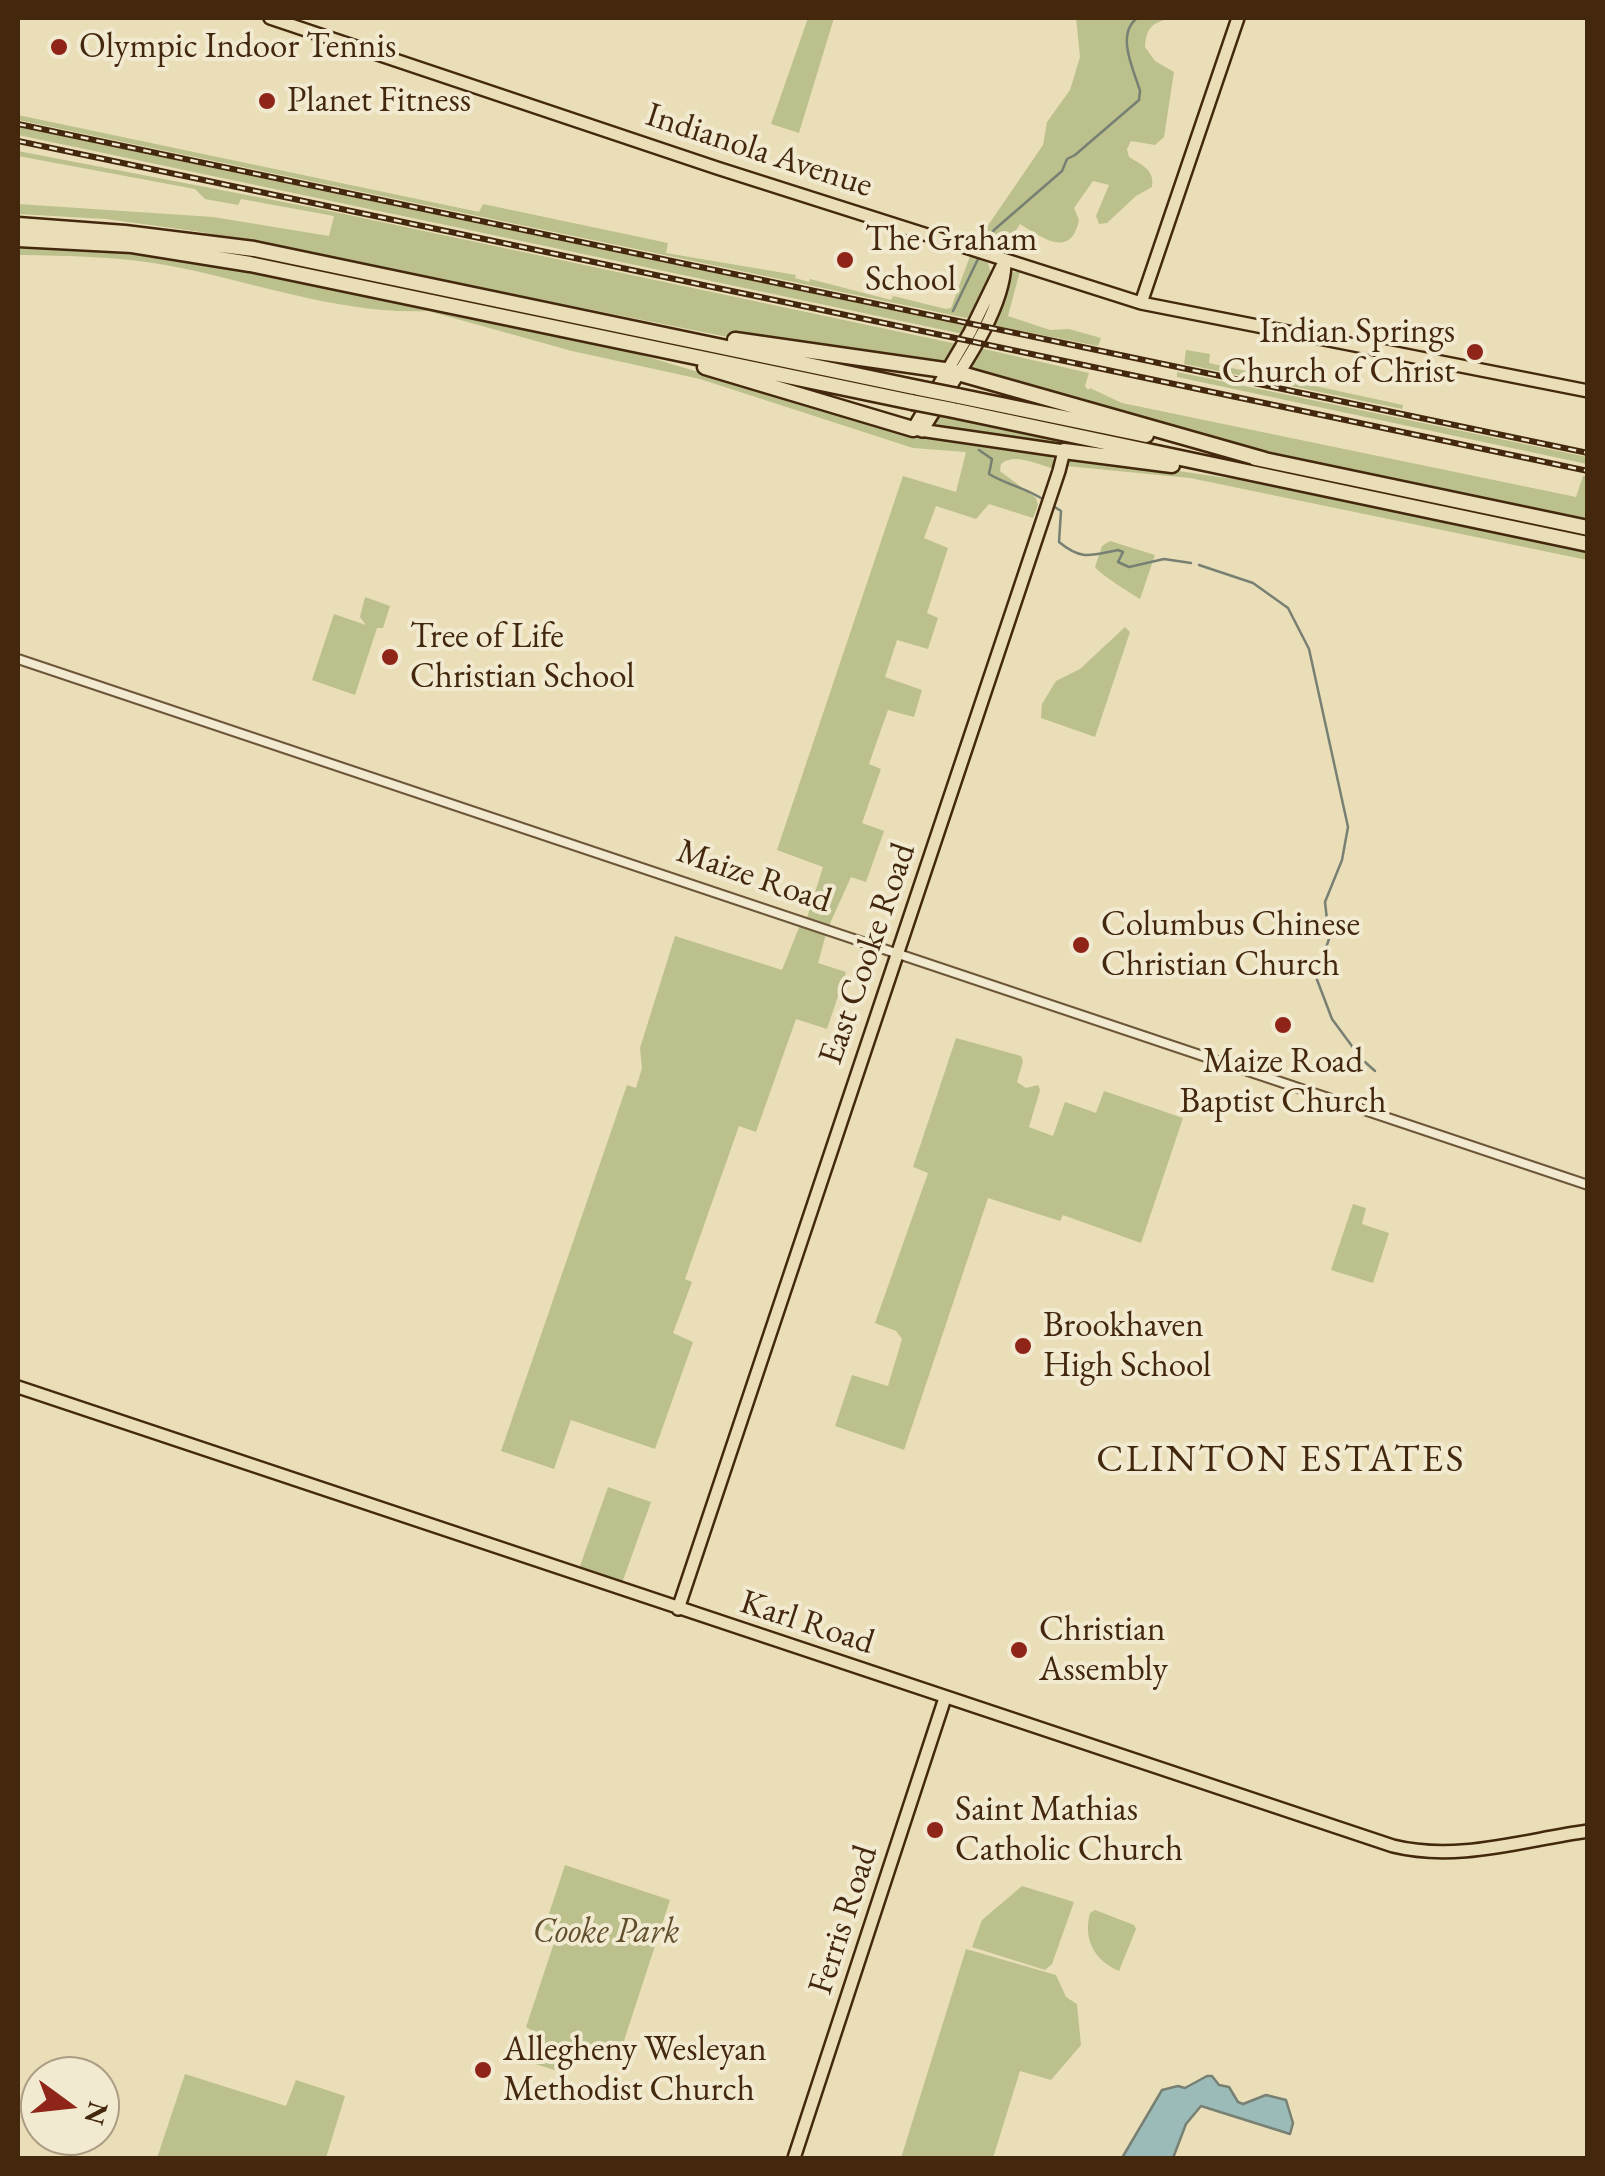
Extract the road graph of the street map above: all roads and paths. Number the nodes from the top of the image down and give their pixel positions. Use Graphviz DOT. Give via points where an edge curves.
graph roads {
  1 [pos="270,18"];
  2 [pos="1238,18"];
  3 [pos="18,222"];
  4 [pos="18,239"];
  5 [pos="1005,260"];
  6 [pos="1141,303"];
  7 [pos="619,325"];
  8 [pos="638,344"];
  9 [pos="953,372"];
  10 [pos="1588,391"];
  11 [pos="915,395"];
  12 [pos="956,403"];
  13 [pos="918,430"];
  14 [pos="1064,451"];
  15 [pos="1264,460"];
  16 [pos="1281,480"];
  17 [pos="1588,528"];
  18 [pos="1588,544"];
  19 [pos="18,659"];
  20 [pos="896,954"];
  21 [pos="1588,1185"];
  22 [pos="18,1387"];
  23 [pos="678,1609"];
  24 [pos="945,1698"];
  25 [pos="1588,1831"];
  26 [pos="794,2158"];
  1 -- 5 [label="main road, Indianola Avenue"];
  2 -- 6 [label="main road"];
  3 -- 7 [label="highway" via="105,226 254,249"];
  4 -- 8 [label="highway" via="132,244"];
  5 -- 6 [label="main road, Indianola Avenue"];
  5 -- 9 [label="main road" via="990,313"];
  6 -- 10 [label="main road, Indianola Avenue"];
  7 -- 9 [label="highway"];
  7 -- 11 [label="highway"];
  8 -- 11 [label="highway"];
  8 -- 13 [label="highway"];
  9 -- 13 [label="main road"];
  9 -- 15 [label="highway"];
  11 -- 12 [label="highway, bridge"];
  12 -- 15 [label="highway"];
  12 -- 16 [label="highway"];
  13 -- 14 [label="main road"];
  14 -- 16 [label="highway"];
  14 -- 20 [label="main road, East Cooke Road"];
  15 -- 17 [label="highway"];
  16 -- 18 [label="highway"];
  19 -- 20 [label="street, Maize Road"];
  20 -- 21 [label="street, Maize Road"];
  20 -- 23 [label="main road, East Cooke Road"];
  22 -- 23 [label="main road, Karl Road"];
  23 -- 24 [label="main road, Karl Road"];
  24 -- 25 [label="main road, Karl Road" via="1416,1851 1490,1848"];
  24 -- 26 [label="main road, Ferris Road"];
}
